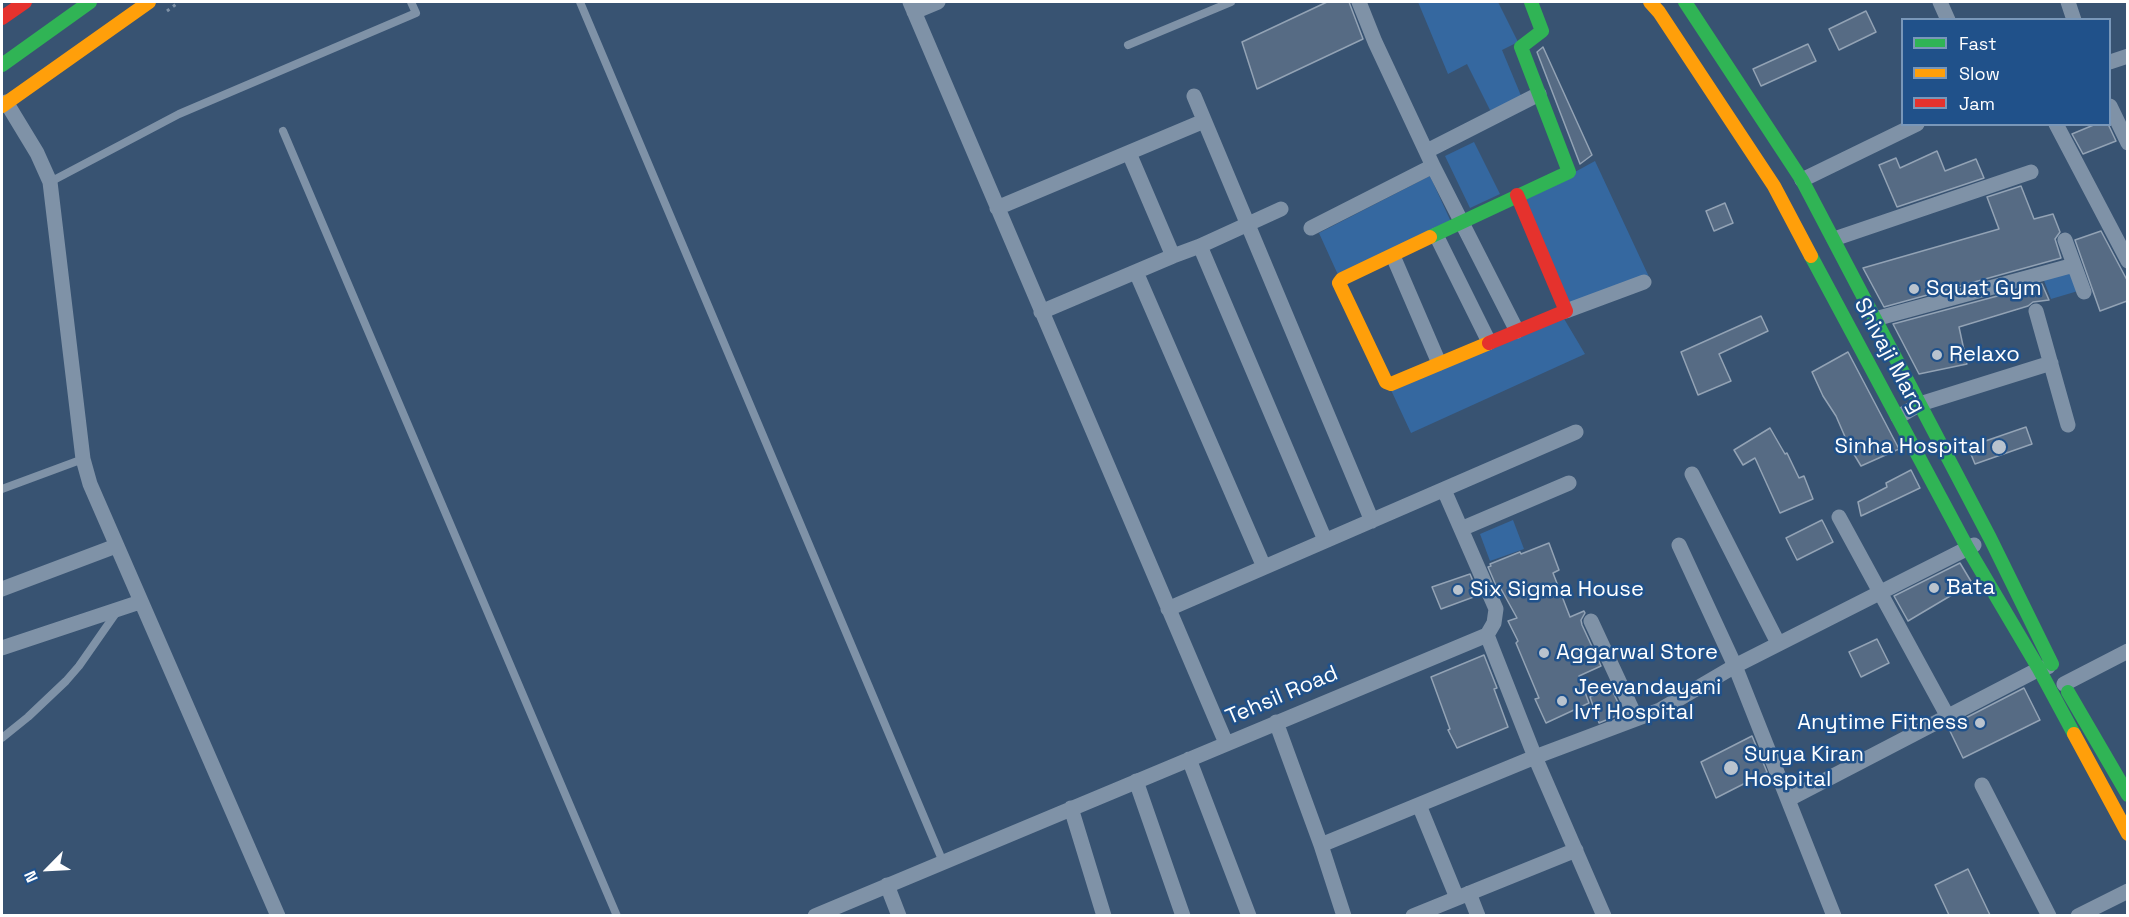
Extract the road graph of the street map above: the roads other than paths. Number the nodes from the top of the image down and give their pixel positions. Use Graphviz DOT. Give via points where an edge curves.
graph roads {
  1 [pos="25,2"];
  2 [pos="90,2"];
  3 [pos="149,2"];
  4 [pos="411,2"];
  5 [pos="580,2"];
  6 [pos="938,2"];
  7 [pos="1231,2"];
  8 [pos="1359,2"];
  9 [pos="1531,2"];
  10 [pos="1650,2"];
  11 [pos="1940,2"];
  12 [pos="2068,2"];
  13 [pos="1690,3"];
  14 [pos="912,7"];
  15 [pos="2,18"];
  16 [pos="1947,18"];
  17 [pos="2073,18"];
  18 [pos="1128,45"];
  19 [pos="2127,56"];
  20 [pos="2111,61"];
  21 [pos="2,65"];
  22 [pos="1539,94"];
  23 [pos="1194,96"];
  24 [pos="4,104"];
  25 [pos="2111,110"];
  26 [pos="1204,121"];
  27 [pos="1913,126"];
  28 [pos="2057,126"];
  29 [pos="283,131"];
  30 [pos="2127,144"];
  31 [pos="1129,153"];
  32 [pos="1430,158"];
  33 [pos="2031,172"];
  34 [pos="1802,180"];
  35 [pos="50,182"];
  36 [pos="1517,195"];
  37 [pos="997,208"];
  38 [pos="1281,209"];
  39 [pos="1461,223"];
  40 [pos="1247,224"];
  41 [pos="1311,228"];
  42 [pos="1436,235"];
  43 [pos="1833,239"];
  44 [pos="2065,240"];
  45 [pos="1200,246"];
  46 [pos="2126,255"];
  47 [pos="1173,256"];
  48 [pos="1393,256"];
  49 [pos="2074,265"];
  50 [pos="1136,272"];
  51 [pos="1644,282"];
  52 [pos="2084,292"];
  53 [pos="1566,310"];
  54 [pos="2036,311"];
  55 [pos="1041,312"];
  56 [pos="1875,319"];
  57 [pos="1517,331"];
  58 [pos="1489,342"];
  59 [pos="1439,363"];
  60 [pos="2051,363"];
  61 [pos="1920,404"];
  62 [pos="1898,417"];
  63 [pos="2068,425"];
  64 [pos="1576,432"];
  65 [pos="83,459"];
  66 [pos="1692,474"];
  67 [pos="1569,483"];
  68 [pos="2,489"];
  69 [pos="1444,490"];
  70 [pos="1839,517"];
  71 [pos="1372,521"];
  72 [pos="1461,529"];
  73 [pos="1990,538"];
  74 [pos="1325,540"];
  75 [pos="1678,545"];
  76 [pos="116,546"];
  77 [pos="1967,547"];
  78 [pos="1264,567"];
  79 [pos="2,589"];
  80 [pos="1881,591"];
  81 [pos="140,602"];
  82 [pos="118,609"];
  83 [pos="1168,609"];
  84 [pos="1591,621"];
  85 [pos="1487,634"];
  86 [pos="1778,644"];
  87 [pos="2,648"];
  88 [pos="2127,651"];
  89 [pos="1735,666"];
  90 [pos="2046,667"];
  91 [pos="2064,684"];
  92 [pos="1948,717"];
  93 [pos="1636,718"];
  94 [pos="1276,722"];
  95 [pos="2,738"];
  96 [pos="1226,744"];
  97 [pos="1535,757"];
  98 [pos="1190,759"];
  99 [pos="1136,781"];
  100 [pos="1982,785"];
  101 [pos="2127,795"];
  102 [pos="1789,800"];
  103 [pos="1419,805"];
  104 [pos="1071,808"];
  105 [pos="2127,834"];
  106 [pos="1321,845"];
  107 [pos="1576,850"];
  108 [pos="943,862"];
  109 [pos="887,885"];
  110 [pos="2127,891"];
  111 [pos="1463,895"];
  112 [pos="278,915"];
  113 [pos="618,915"];
  114 [pos="815,915"];
  115 [pos="898,915"];
  116 [pos="1104,915"];
  117 [pos="1183,915"];
  118 [pos="1249,915"];
  119 [pos="1344,915"];
  120 [pos="1413,915"];
  121 [pos="1478,915"];
  122 [pos="1604,915"];
  123 [pos="1834,915"];
  124 [pos="2049,915"];
  125 [pos="2078,915"];
  1 -- 15 [label="main road"];
  2 -- 21 [label="main road"];
  3 -- 24 [label="main road"];
  4 -- 35 [label="lane" via="416,13 179,114"];
  5 -- 108 [label="lane"];
  6 -- 14 [label="street"];
  7 -- 18 [label="lane"];
  8 -- 32 [label="street"];
  9 -- 22 [label="main road" via="1542,31 1521,47"];
  10 -- 62 [label="main road, Shivaji Marg" via="1774,186"];
  11 -- 16 [label="street"];
  12 -- 17 [label="street"];
  13 -- 34 [label="main road, Shivaji Marg"];
  14 -- 37 [label="street"];
  19 -- 20 [label="street"];
  22 -- 32 [label="street"];
  22 -- 36 [label="main road" via="1569,172"];
  23 -- 26 [label="street"];
  24 -- 35 [label="street" via="37,153"];
  25 -- 30 [label="street"];
  26 -- 31 [label="street"];
  26 -- 40 [label="street"];
  27 -- 34 [label="street"];
  28 -- 46 [label="street"];
  29 -- 113 [label="lane"];
  31 -- 37 [label="street"];
  31 -- 47 [label="street"];
  32 -- 39 [label="street"];
  32 -- 41 [label="street"];
  33 -- 43 [label="street"];
  34 -- 43 [label="main road, Shivaji Marg"];
  35 -- 65 [label="street"];
  36 -- 39 [label="main road"];
  36 -- 53 [label="main road"];
  37 -- 55 [label="street"];
  38 -- 40 [label="street"];
  39 -- 42 [label="main road"];
  39 -- 57 [label="street"];
  40 -- 45 [label="street"];
  40 -- 71 [label="street"];
  42 -- 48 [label="main road"];
  42 -- 58 [label="street"];
  43 -- 56 [label="main road, Shivaji Marg"];
  44 -- 49 [label="street"];
  45 -- 47 [label="street"];
  45 -- 74 [label="street"];
  47 -- 50 [label="street"];
  48 -- 59 [label="street"];
  48 -- 59 [label="main road" via="1342,279 1339,286 1386,382 1391,384"];
  49 -- 52 [label="street"];
  49 -- 56 [label="street"];
  50 -- 55 [label="street"];
  50 -- 78 [label="street"];
  51 -- 53 [label="street"];
  53 -- 57 [label="main road"];
  54 -- 60 [label="street"];
  55 -- 83 [label="street"];
  56 -- 61 [label="main road, Shivaji Marg"];
  57 -- 58 [label="main road"];
  58 -- 59 [label="main road"];
  60 -- 61 [label="street"];
  60 -- 63 [label="street"];
  61 -- 62 [label="street"];
  61 -- 73 [label="main road, Shivaji Marg"];
  62 -- 77 [label="main road, Shivaji Marg"];
  64 -- 69 [label="street"];
  65 -- 68 [label="lane"];
  65 -- 76 [label="street" via="93,494"];
  66 -- 86 [label="street"];
  67 -- 72 [label="street"];
  69 -- 71 [label="street"];
  69 -- 72 [label="street"];
  70 -- 80 [label="street"];
  71 -- 74 [label="street"];
  72 -- 85 [label="street" via="1496,609"];
  73 -- 77 [label="street"];
  73 -- 90 [label="main road, Shivaji Marg"];
  74 -- 78 [label="street"];
  75 -- 89 [label="street"];
  76 -- 79 [label="street"];
  76 -- 81 [label="street"];
  77 -- 80 [label="street"];
  77 -- 90 [label="main road, Shivaji Marg"];
  78 -- 83 [label="street"];
  80 -- 86 [label="street"];
  80 -- 92 [label="street"];
  81 -- 82 [label="street"];
  81 -- 112 [label="street"];
  82 -- 87 [label="street"];
  82 -- 95 [label="lane" via="66,681"];
  83 -- 96 [label="street"];
  84 -- 93 [label="street"];
  85 -- 94 [label="street, Tehsil Road"];
  85 -- 97 [label="street"];
  86 -- 89 [label="street"];
  88 -- 91 [label="street"];
  89 -- 93 [label="street" via="1660,710"];
  89 -- 102 [label="street"];
  90 -- 91 [label="main road, Shivaji Marg"];
  90 -- 92 [label="street"];
  90 -- 105 [label="main road, Shivaji Marg"];
  91 -- 101 [label="main road, Shivaji Marg"];
  92 -- 102 [label="street"];
  93 -- 97 [label="street"];
  94 -- 96 [label="street, Tehsil Road"];
  94 -- 106 [label="street"];
  96 -- 98 [label="street, Tehsil Road"];
  97 -- 103 [label="street"];
  97 -- 107 [label="street"];
  98 -- 99 [label="street, Tehsil Road"];
  98 -- 118 [label="street"];
  99 -- 104 [label="street, Tehsil Road"];
  99 -- 117 [label="street"];
  100 -- 124 [label="street"];
  102 -- 123 [label="street"];
  103 -- 106 [label="street"];
  103 -- 111 [label="street"];
  104 -- 108 [label="street, Tehsil Road"];
  104 -- 116 [label="street"];
  106 -- 119 [label="street"];
  107 -- 111 [label="street"];
  107 -- 122 [label="street"];
  108 -- 109 [label="street, Tehsil Road"];
  109 -- 114 [label="street, Tehsil Road"];
  109 -- 115 [label="street"];
  110 -- 125 [label="street"];
  111 -- 120 [label="street"];
  111 -- 121 [label="street"];
}
